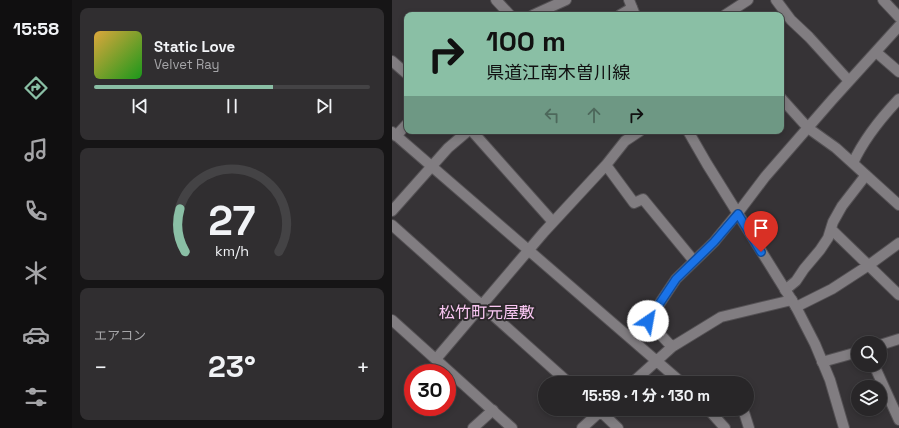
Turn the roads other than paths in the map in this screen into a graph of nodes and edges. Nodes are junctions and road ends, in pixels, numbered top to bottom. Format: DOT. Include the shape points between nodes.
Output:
graph roads {
  1 [pos="496,0"];
  2 [pos="566,0"];
  3 [pos="748,0"];
  4 [pos="776,0"];
  5 [pos="883,0"];
  6 [pos="555,10"];
  7 [pos="507,12"];
  8 [pos="730,12"];
  9 [pos="899,17"];
  10 [pos="899,26"];
  11 [pos="876,52"];
  12 [pos="392,61"];
  13 [pos="404,71"];
  14 [pos="899,72"];
  15 [pos="849,81"];
  16 [pos="899,99"];
  17 [pos="784,101"];
  18 [pos="404,126"];
  19 [pos="808,128"];
  20 [pos="394,134"];
  21 [pos="464,134"];
  22 [pos="475,134"];
  23 [pos="634,134"];
  24 [pos="690,134"];
  25 [pos="853,163"];
  26 [pos="606,165"];
  27 [pos="433,167"];
  28 [pos="866,175"];
  29 [pos="899,205"];
  30 [pos="392,211"];
  31 [pos="738,214"];
  32 [pos="553,222"];
  33 [pos="392,225"];
  34 [pos="831,229"];
  35 [pos="899,243"];
  36 [pos="528,250"];
  37 [pos="694,261"];
  38 [pos="869,265"];
  39 [pos="785,290"];
  40 [pos="899,295"];
  41 [pos="481,304"];
  42 [pos="794,304"];
  43 [pos="392,320"];
  44 [pos="899,339"];
  45 [pos="887,343"];
  46 [pos="672,347"];
  47 [pos="851,354"];
  48 [pos="436,358"];
  49 [pos="656,362"];
  50 [pos="822,362"];
  51 [pos="877,372"];
  52 [pos="561,376"];
  53 [pos="640,376"];
  54 [pos="673,376"];
  55 [pos="492,410"];
  56 [pos="594,416"];
  57 [pos="606,416"];
  58 [pos="714,416"];
  59 [pos="745,416"];
  60 [pos="899,420"];
  61 [pos="899,426"];
  62 [pos="473,428"];
  63 [pos="512,428"];
  64 [pos="582,428"];
  65 [pos="618,428"];
  66 [pos="725,428"];
  67 [pos="749,428"];
  68 [pos="844,428"];
  69 [pos="896,428"];
  1 -- 7 [label="street"];
  2 -- 6 [label="street"];
  3 -- 8 [label="street"];
  4 -- 15 [label="street" via="791,20 809,36"];
  5 -- 9 [label="street"];
  10 -- 11 [label="street"];
  11 -- 14 [label="street"];
  11 -- 15 [label="street"];
  12 -- 13 [label="street"];
  15 -- 19 [label="street"];
  16 -- 25 [label="street" via="860,147"];
  17 -- 19 [label="street"];
  18 -- 20 [label="street"];
  19 -- 25 [label="street"];
  19 -- 31 [label="street" via="765,177"];
  20 -- 27 [label="street"];
  21 -- 27 [label="street"];
  22 -- 32 [label="street"];
  23 -- 26 [label="street" via="625,140"];
  24 -- 31 [label="street"];
  25 -- 28 [label="street"];
  26 -- 32 [label="street"];
  26 -- 37 [label="street" via="634,203 643,199"];
  27 -- 30 [label="street"];
  27 -- 36 [label="street"];
  28 -- 29 [label="street"];
  28 -- 34 [label="street" via="842,206"];
  31 -- 37 [label="street"];
  31 -- 39 [label="street"];
  32 -- 36 [label="street"];
  33 -- 41 [label="street"];
  34 -- 38 [label="street"];
  34 -- 39 [label="street" via="820,250 796,281"];
  35 -- 38 [label="street"];
  36 -- 41 [label="street"];
  36 -- 49 [label="street"];
  37 -- 46 [label="street" via="676,279 648,321"];
  38 -- 40 [label="street"];
  38 -- 42 [label="street" via="832,289"];
  39 -- 42 [label="street"];
  41 -- 48 [label="street"];
  41 -- 52 [label="street"];
  42 -- 46 [label="street" via="721,317"];
  42 -- 50 [label="street"];
  43 -- 48 [label="street"];
  44 -- 45 [label="street"];
  46 -- 49 [label="street"];
  47 -- 50 [label="street"];
  48 -- 55 [label="street"];
  49 -- 53 [label="street"];
  49 -- 54 [label="street"];
  50 -- 68 [label="street"];
  51 -- 60 [label="street"];
  55 -- 62 [label="street"];
  55 -- 63 [label="street"];
  56 -- 64 [label="street"];
  57 -- 65 [label="street"];
  58 -- 66 [label="street"];
  59 -- 67 [label="street"];
  61 -- 69 [label="street"];
}
